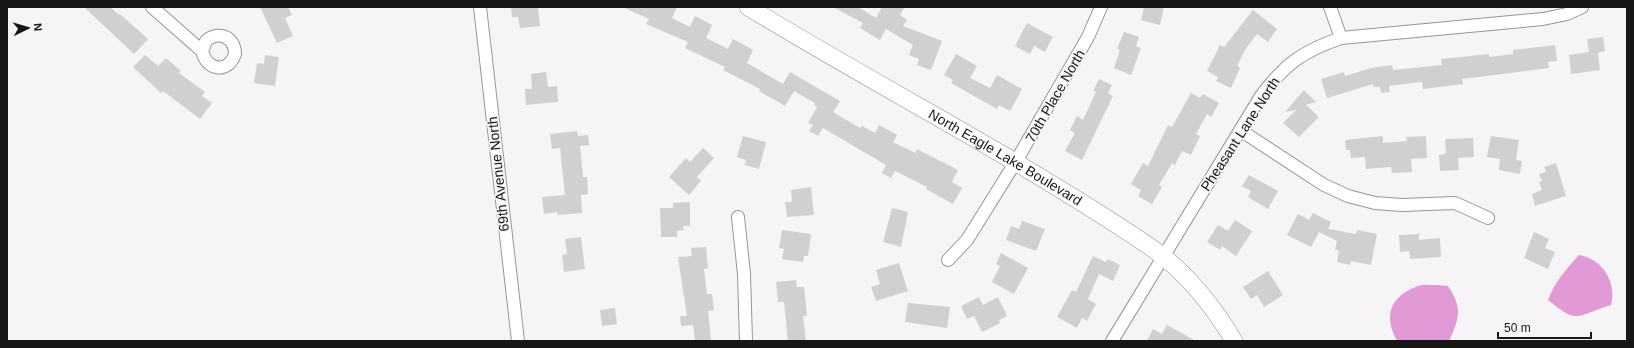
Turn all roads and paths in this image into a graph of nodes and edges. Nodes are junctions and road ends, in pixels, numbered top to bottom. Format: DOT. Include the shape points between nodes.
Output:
graph roads {
  1 [pos="152,7"];
  2 [pos="480,7"];
  3 [pos="748,7"];
  4 [pos="1101,7"];
  5 [pos="1330,7"];
  6 [pos="1582,7"];
  7 [pos="1341,38"];
  8 [pos="202,52"];
  9 [pos="1240,130"];
  10 [pos="1015,163"];
  11 [pos="738,217"];
  12 [pos="1488,218"];
  13 [pos="1163,255"];
  14 [pos="948,260"];
  15 [pos="518,341"];
  16 [pos="746,341"];
  17 [pos="1112,341"];
  18 [pos="1234,341"];
  1 -- 8 [label="street"];
  2 -- 15 [label="street, 69th Avenue North"];
  3 -- 10 [label="street, North Eagle Lake Boulevard"];
  4 -- 10 [label="street, 70th Place North" via="1088,38"];
  5 -- 7 [label="street"];
  6 -- 7 [label="street, Pheasant Lane North" via="1567,14 1543,19"];
  7 -- 9 [label="street, Pheasant Lane North" via="1298,57 1277,75"];
  9 -- 12 [label="street" via="1324,185 1348,196 1375,203 1402,205 1455,203"];
  9 -- 13 [label="street, Pheasant Lane North"];
  10 -- 13 [label="street, North Eagle Lake Boulevard"];
  10 -- 14 [label="street, 70th Place North" via="968,240"];
  11 -- 16 [label="street" via="744,274"];
  13 -- 17 [label="street, Pheasant Lane North"];
  13 -- 18 [label="street, North Eagle Lake Boulevard" via="1201,293 1222,320"];
}
